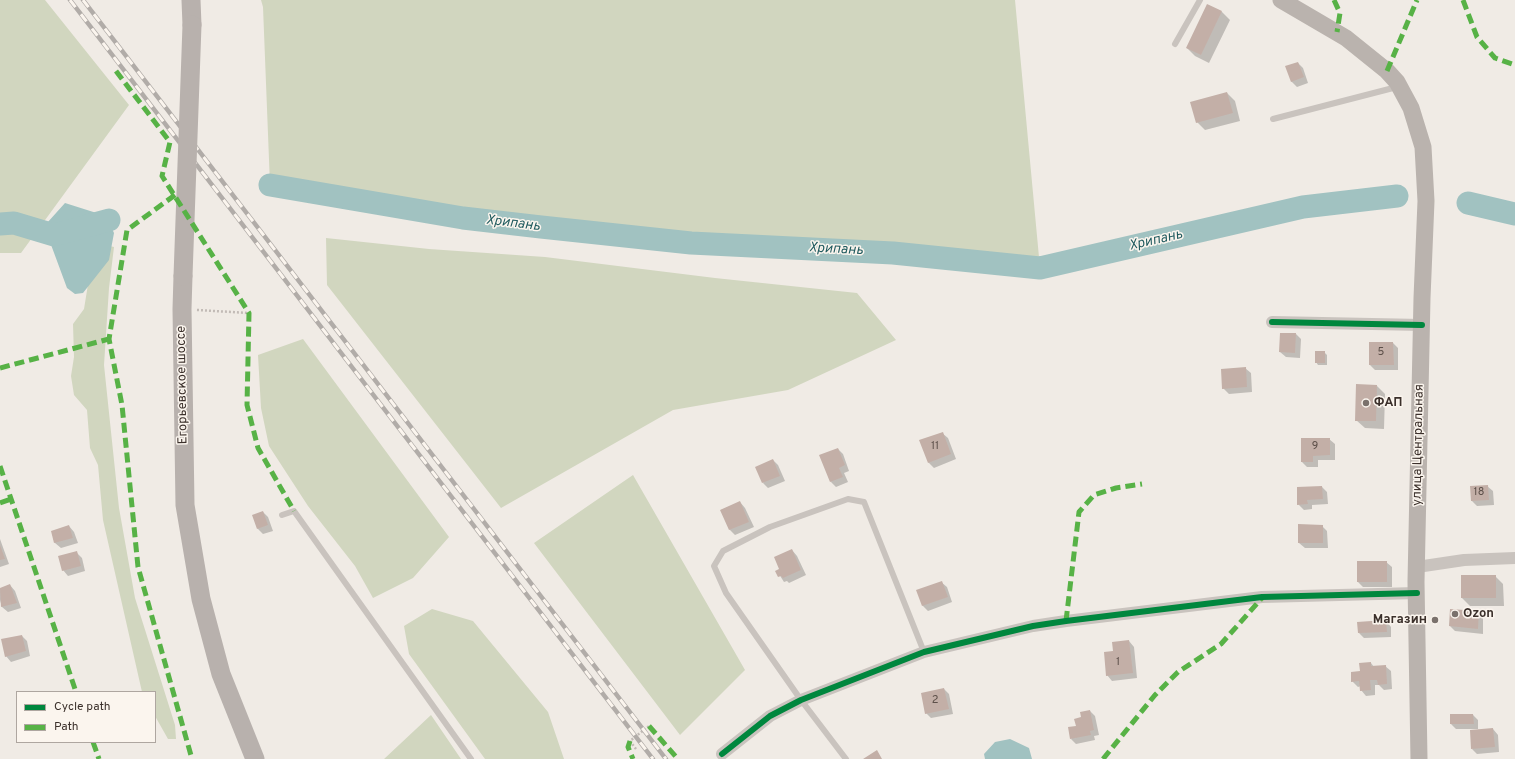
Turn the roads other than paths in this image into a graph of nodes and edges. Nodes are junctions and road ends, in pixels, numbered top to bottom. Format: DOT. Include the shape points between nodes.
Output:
graph roads {
  1 [pos="191,0"];
  2 [pos="1200,0"];
  3 [pos="1281,0"];
  4 [pos="1175,44"];
  5 [pos="1399,86"];
  6 [pos="1273,119"];
  7 [pos="1272,322"];
  8 [pos="1422,325"];
  9 [pos="282,515"];
  10 [pos="1515,558"];
  11 [pos="1417,567"];
  12 [pos="1417,593"];
  13 [pos="924,652"];
  14 [pos="801,700"];
  15 [pos="722,754"];
  16 [pos="255,759"];
  17 [pos="471,759"];
  18 [pos="846,759"];
  19 [pos="1419,759"];
  1 -- 16 [label="main road, Егорьевское шоссе, bridge" via="182,309 185,505 201,599 221,674"];
  2 -- 4 [label="lane"];
  3 -- 5 [label="main road, улица Центральная" via="1346,38 1387,71"];
  5 -- 6 [label="lane"];
  5 -- 8 [label="main road, улица Центральная" via="1411,108 1423,147 1426,201"];
  7 -- 8 [label="street"];
  8 -- 11 [label="main road, улица Центральная"];
  9 -- 17 [label="lane" via="294,511"];
  10 -- 11 [label="street" via="1464,560"];
  11 -- 12 [label="main road, улица Центральная"];
  12 -- 13 [label="street" via="1262,597 1033,626"];
  12 -- 19 [label="main road, улица Центральная"];
  13 -- 14 [label="street"];
  13 -- 14 [label="lane" via="864,502 848,499 770,527 723,551 714,566 726,593"];
  14 -- 15 [label="street" via="770,716"];
  14 -- 18 [label="lane"];
}
